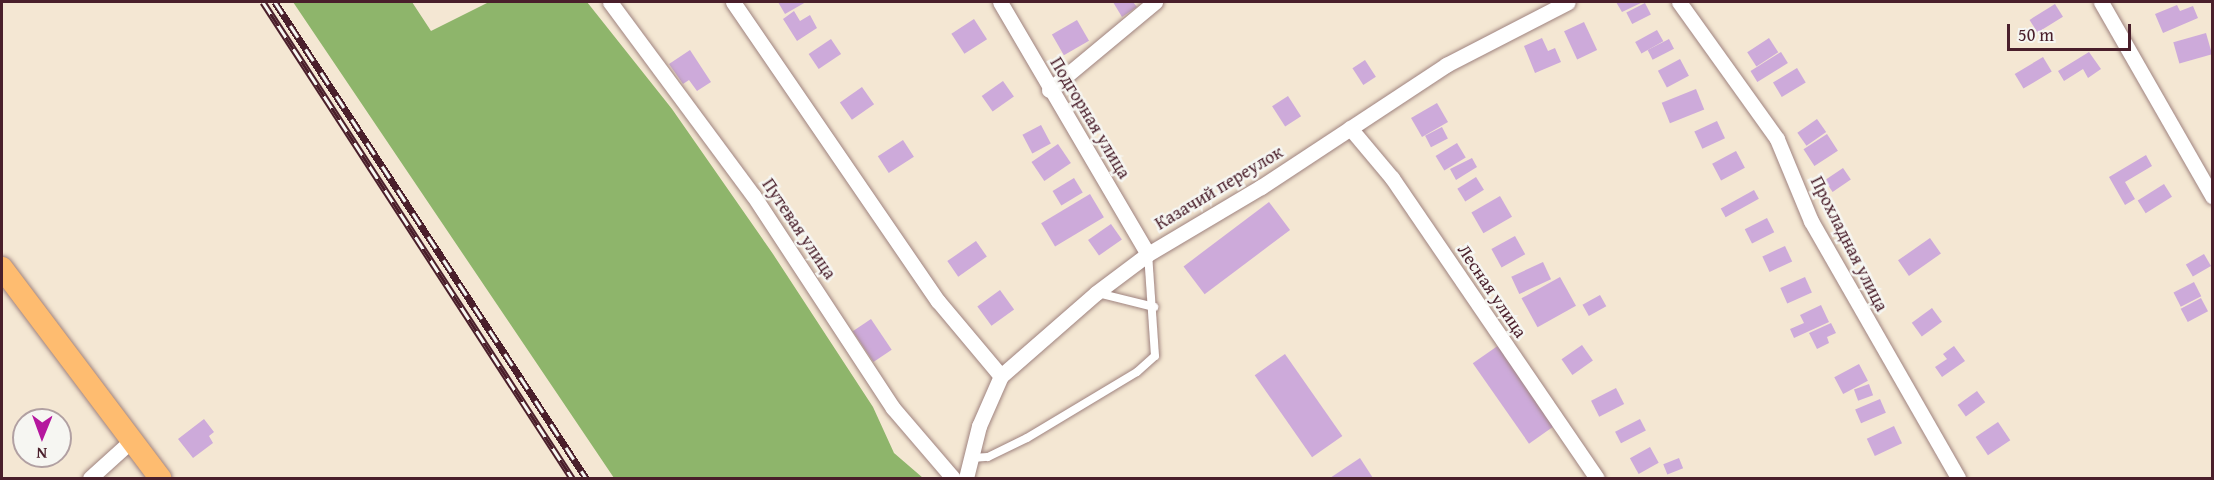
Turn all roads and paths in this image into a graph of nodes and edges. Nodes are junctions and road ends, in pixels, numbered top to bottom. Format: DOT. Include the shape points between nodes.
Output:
graph roads {
  1 [pos="610,2"];
  2 [pos="734,2"];
  3 [pos="1000,2"];
  4 [pos="1155,2"];
  5 [pos="1568,2"];
  6 [pos="1679,2"];
  7 [pos="2101,2"];
  8 [pos="1049,90"];
  9 [pos="1350,128"];
  10 [pos="2212,196"];
  11 [pos="1148,254"];
  12 [pos="2,268"];
  13 [pos="1096,293"];
  14 [pos="1154,307"];
  15 [pos="1001,376"];
  16 [pos="132,440"];
  17 [pos="972,458"];
  18 [pos="90,478"];
  19 [pos="160,478"];
  20 [pos="953,478"];
  21 [pos="966,478"];
  22 [pos="1596,478"];
  23 [pos="1958,478"];
  1 -- 20 [label="street, Путевая улица" via="753,195 893,408"];
  2 -- 15 [label="street" via="938,301"];
  3 -- 8 [label="street, Подгорная улица"];
  4 -- 8 [label="street"];
  5 -- 9 [label="street, Казачий переулок" via="1446,65"];
  6 -- 23 [label="street, Прохладная улица" via="1777,138 1811,221"];
  7 -- 10 [label="street"];
  8 -- 11 [label="street, Подгорная улица"];
  9 -- 11 [label="street, Казачий переулок"];
  9 -- 22 [label="street, Лесная улица" via="1392,178"];
  11 -- 13 [label="street, Казачий переулок"];
  11 -- 14 [label="lane"];
  12 -- 16 [label="main road"];
  13 -- 14 [label="lane"];
  13 -- 15 [label="street, Казачий переулок"];
  14 -- 17 [label="lane" via="1155,356 1137,372 1028,438 988,457"];
  15 -- 17 [label="street, Казачий переулок" via="979,426"];
  16 -- 18 [label="street"];
  16 -- 19 [label="main road"];
  17 -- 21 [label="street, Казачий переулок"];
}
